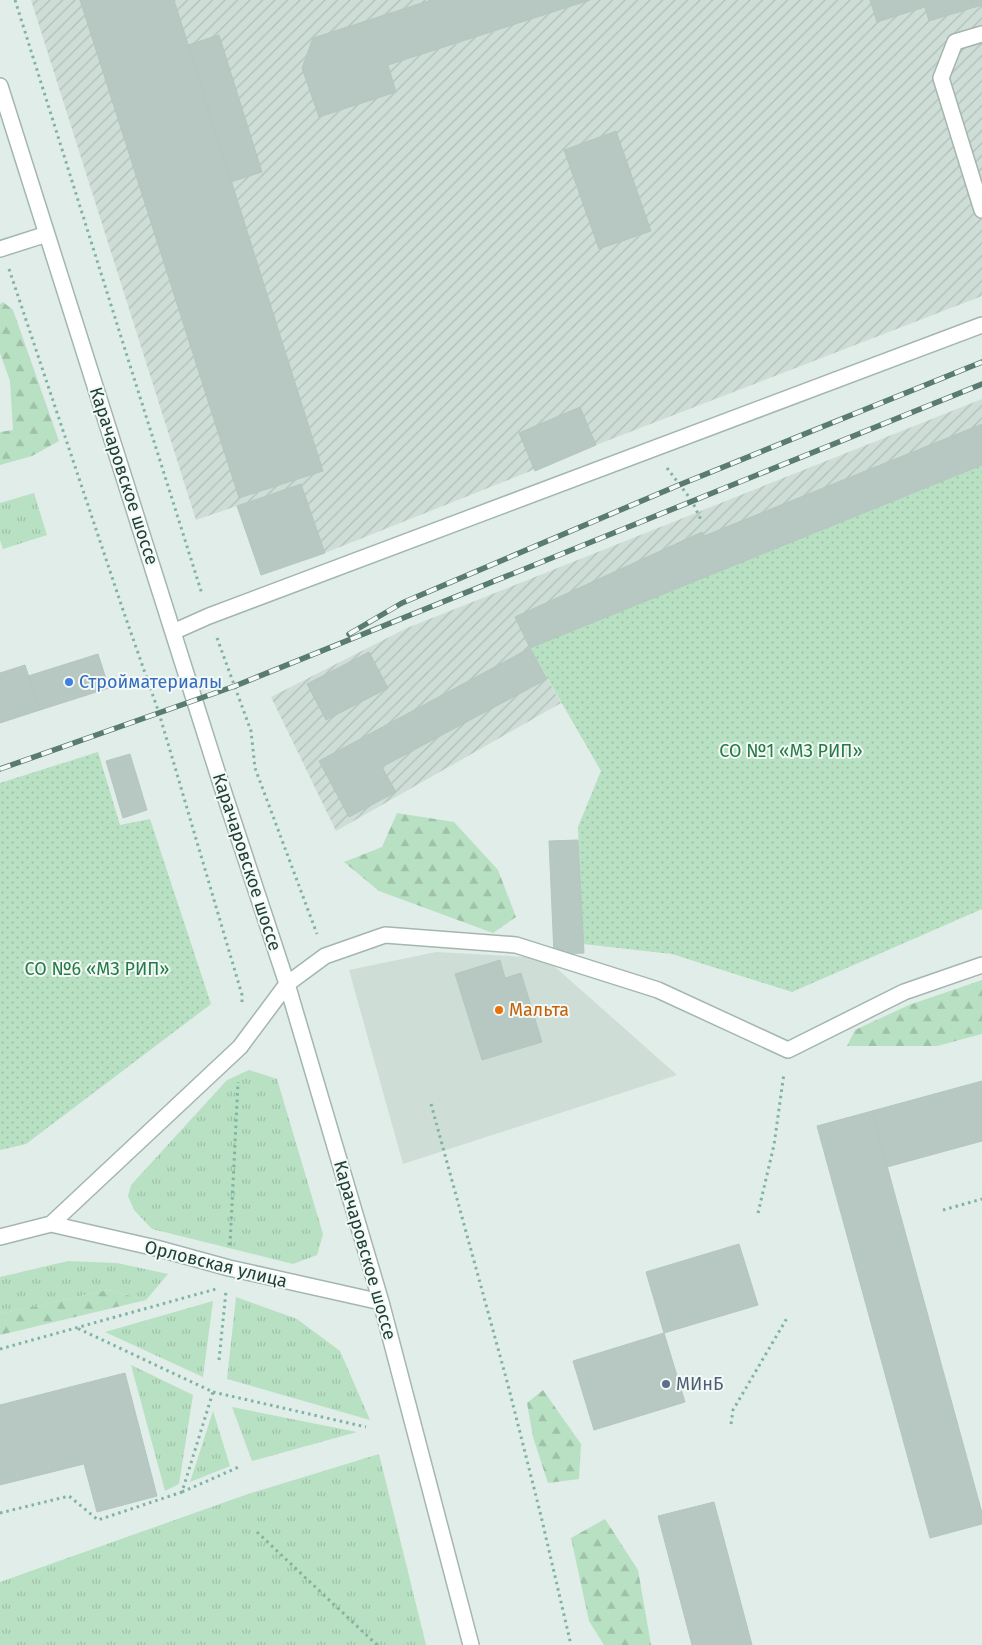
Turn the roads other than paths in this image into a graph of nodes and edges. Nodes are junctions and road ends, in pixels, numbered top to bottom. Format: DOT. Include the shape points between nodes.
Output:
graph roads {
  1 [pos="982,34"];
  2 [pos="0,86"];
  3 [pos="982,210"];
  4 [pos="47,234"];
  5 [pos="1,248"];
  6 [pos="982,325"];
  7 [pos="173,632"];
  8 [pos="982,965"];
  9 [pos="287,984"];
  10 [pos="51,1224"];
  11 [pos="0,1236"];
  12 [pos="381,1302"];
  13 [pos="471,1645"];
  1 -- 3 [label="street" via="955,42 941,78"];
  2 -- 4 [label="street, Карачаровское шоссе"];
  4 -- 5 [label="street"];
  4 -- 7 [label="street, Карачаровское шоссе"];
  6 -- 7 [label="street"];
  7 -- 9 [label="street, Карачаровское шоссе"];
  8 -- 9 [label="street, Орловская улица" via="904,992 788,1050 658,990 516,945 385,935 325,956"];
  9 -- 10 [label="street, Орловская улица" via="240,1048"];
  9 -- 12 [label="street, Карачаровское шоссе"];
  10 -- 11 [label="street, Орловская улица"];
  10 -- 12 [label="street, Орловская улица"];
  12 -- 13 [label="street, Карачаровское шоссе"];
}
